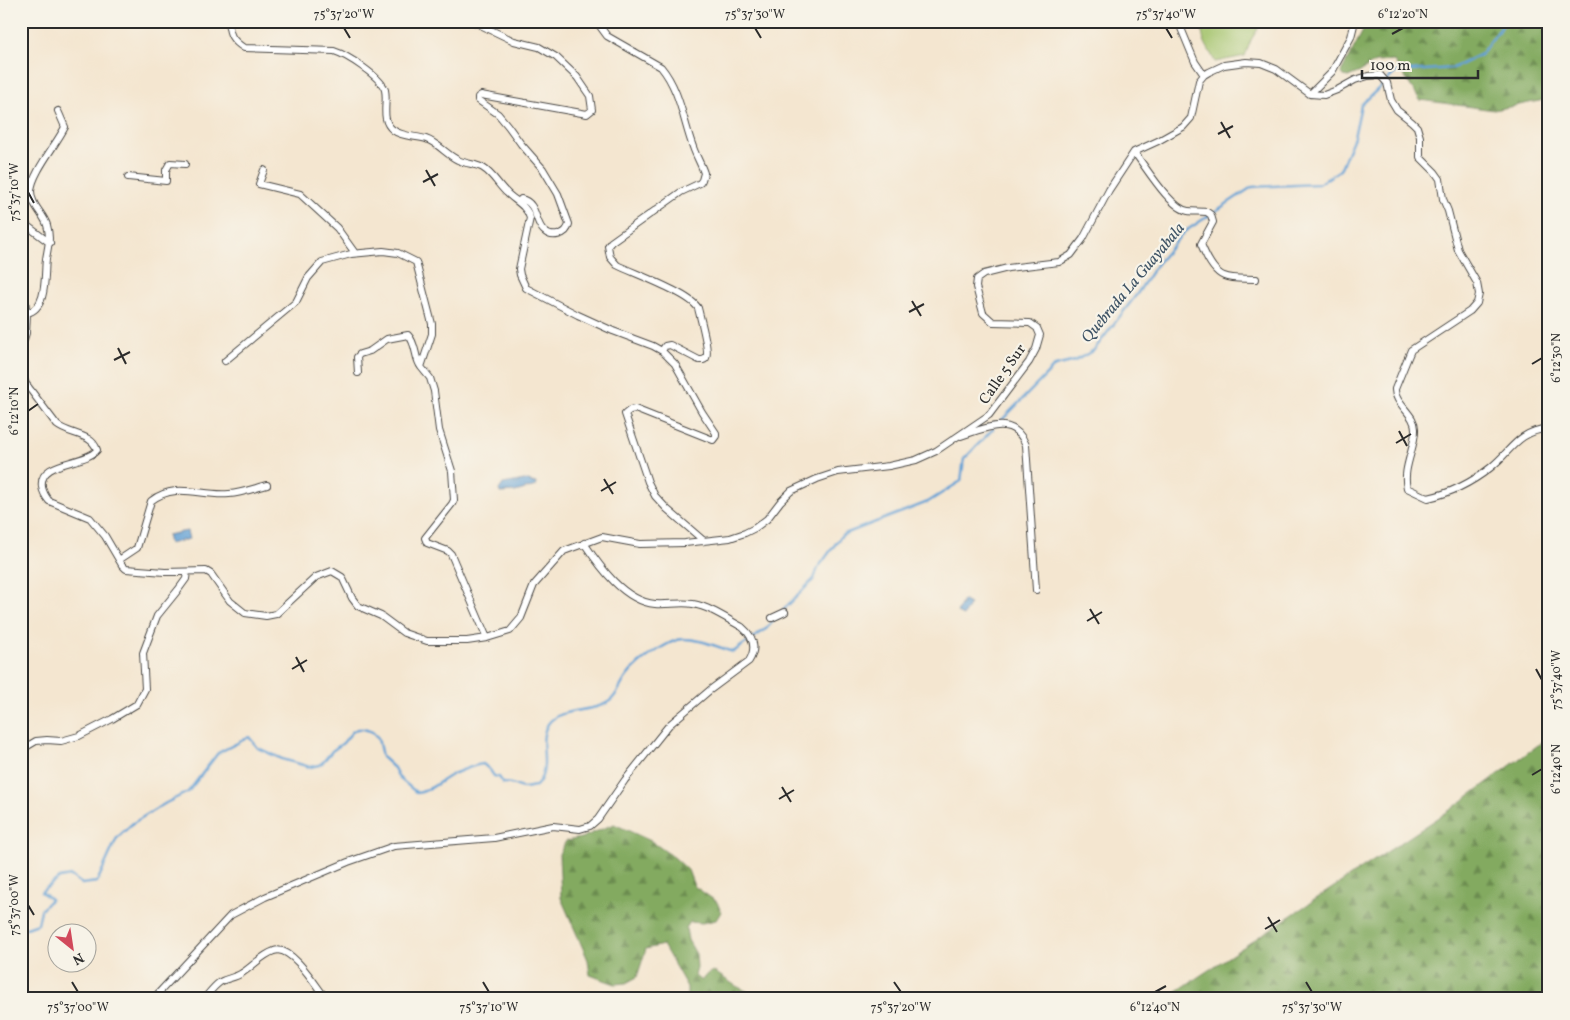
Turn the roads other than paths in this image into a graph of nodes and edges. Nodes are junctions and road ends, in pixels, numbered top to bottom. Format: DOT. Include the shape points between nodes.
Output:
graph roads {
  1 [pos="229,21"];
  2 [pos="472,21"];
  3 [pos="596,21"];
  4 [pos="1178,21"];
  5 [pos="1355,21"];
  6 [pos="1204,75"];
  7 [pos="1310,94"];
  8 [pos="58,111"];
  9 [pos="1134,152"];
  10 [pos="185,164"];
  11 [pos="264,170"];
  12 [pos="128,177"];
  13 [pos="518,202"];
  14 [pos="21,225"];
  15 [pos="50,243"];
  16 [pos="355,253"];
  17 [pos="21,275"];
  18 [pos="1256,279"];
  19 [pos="27,313"];
  20 [pos="21,349"];
  21 [pos="662,351"];
  22 [pos="225,361"];
  23 [pos="421,367"];
  24 [pos="21,372"];
  25 [pos="358,372"];
  26 [pos="1549,428"];
  27 [pos="958,437"];
  28 [pos="267,485"];
  29 [pos="704,541"];
  30 [pos="584,543"];
  31 [pos="119,560"];
  32 [pos="187,572"];
  33 [pos="1036,590"];
  34 [pos="785,612"];
  35 [pos="772,618"];
  36 [pos="486,638"];
  37 [pos="21,750"];
  38 [pos="153,999"];
  39 [pos="204,999"];
  40 [pos="326,999"];
  1 -- 13 [label="street" via="230,35 244,48 343,54 384,88 385,116 392,130 428,140 458,160 484,168"];
  2 -- 13 [label="street" via="556,57 577,77 590,96 592,110 587,114 478,97 498,114 543,168 558,194 568,228 564,234 548,234 542,230 528,202"];
  3 -- 21 [label="street" via="607,36 660,67 666,74 677,95 693,149 704,173 700,183 680,192 608,246 610,258 617,265 682,294 698,308 707,348 705,359 699,360 670,345"];
  4 -- 6 [label="street"];
  5 -- 7 [label="street" via="1351,37 1332,72"];
  6 -- 7 [label="street" via="1224,65 1261,63 1276,69"];
  6 -- 9 [label="street" via="1199,80 1191,118 1186,125"];
  7 -- 26 [label="street" via="1324,95 1368,76 1380,75 1386,81 1397,110 1417,127 1420,157 1440,179 1458,250 1477,283 1477,303 1411,350 1400,374 1395,394 1416,428 1407,488 1428,498 1461,488 1491,468 1523,436"];
  8 -- 15 [label="street" via="64,127 36,174 31,191 35,205 47,224"];
  9 -- 18 [label="street" via="1178,207 1209,214 1213,222 1201,244 1218,272 1226,277"];
  9 -- 27 [label="street, Calle 5 Sur" via="1071,255 1059,262 1008,268 977,279 983,313 993,322 1030,323 1040,335 1029,362 989,415"];
  10 -- 12 [label="street" via="170,163 166,181"];
  11 -- 16 [label="street" via="258,184 300,194 337,228"];
  13 -- 21 [label="street" via="530,218 520,269 526,288 578,315"];
  14 -- 15 [label="street" via="26,225"];
  15 -- 19 [label="street" via="42,296 35,308"];
  16 -- 22 [label="street" via="322,262 308,278 296,302"];
  16 -- 23 [label="street" via="398,253 416,262 432,324"];
  17 -- 19 [label="street"];
  19 -- 20 [label="street"];
  21 -- 29 [label="street" via="675,364 716,436 713,440 635,409 625,414 655,496"];
  23 -- 25 [label="street" via="408,336 387,339 358,356"];
  23 -- 36 [label="street" via="430,378 434,391 439,430 452,471 454,500 425,541 451,554"];
  24 -- 31 [label="street" via="57,426 95,443 97,450 44,474 45,496 90,518"];
  27 -- 29 [label="street, Calle 5 Sur" via="916,460 838,472 817,479 791,491 755,528 730,538"];
  27 -- 33 [label="street" via="1002,424 1023,438"];
  28 -- 31 [label="street" via="227,494 183,490 160,495 151,501 137,548"];
  29 -- 30 [label="street, Calle 5 Sur" via="640,544 602,537"];
  30 -- 36 [label="street, Calle 5 Sur" via="564,550 542,575 534,585 521,618 510,631"];
  30 -- 38 [label="street" via="601,569 640,601 692,604 742,627 753,639 753,655 749,662 710,690 658,738 590,826 580,829 553,826 494,838 394,846 348,862 231,914"];
  31 -- 32 [label="street" via="126,569"];
  32 -- 36 [label="street, Calle 5 Sur" via="206,571 230,601 245,613 266,616 276,614 316,577 332,571 342,577 358,606 382,616 404,633 427,642"];
  32 -- 37 [label="street" via="186,579 157,616 143,653 144,689 137,704 79,736 61,741 36,741"];
  34 -- 35 [label="street"];
  39 -- 40 [label="street" via="219,982 240,975 278,950 298,962"];
}
